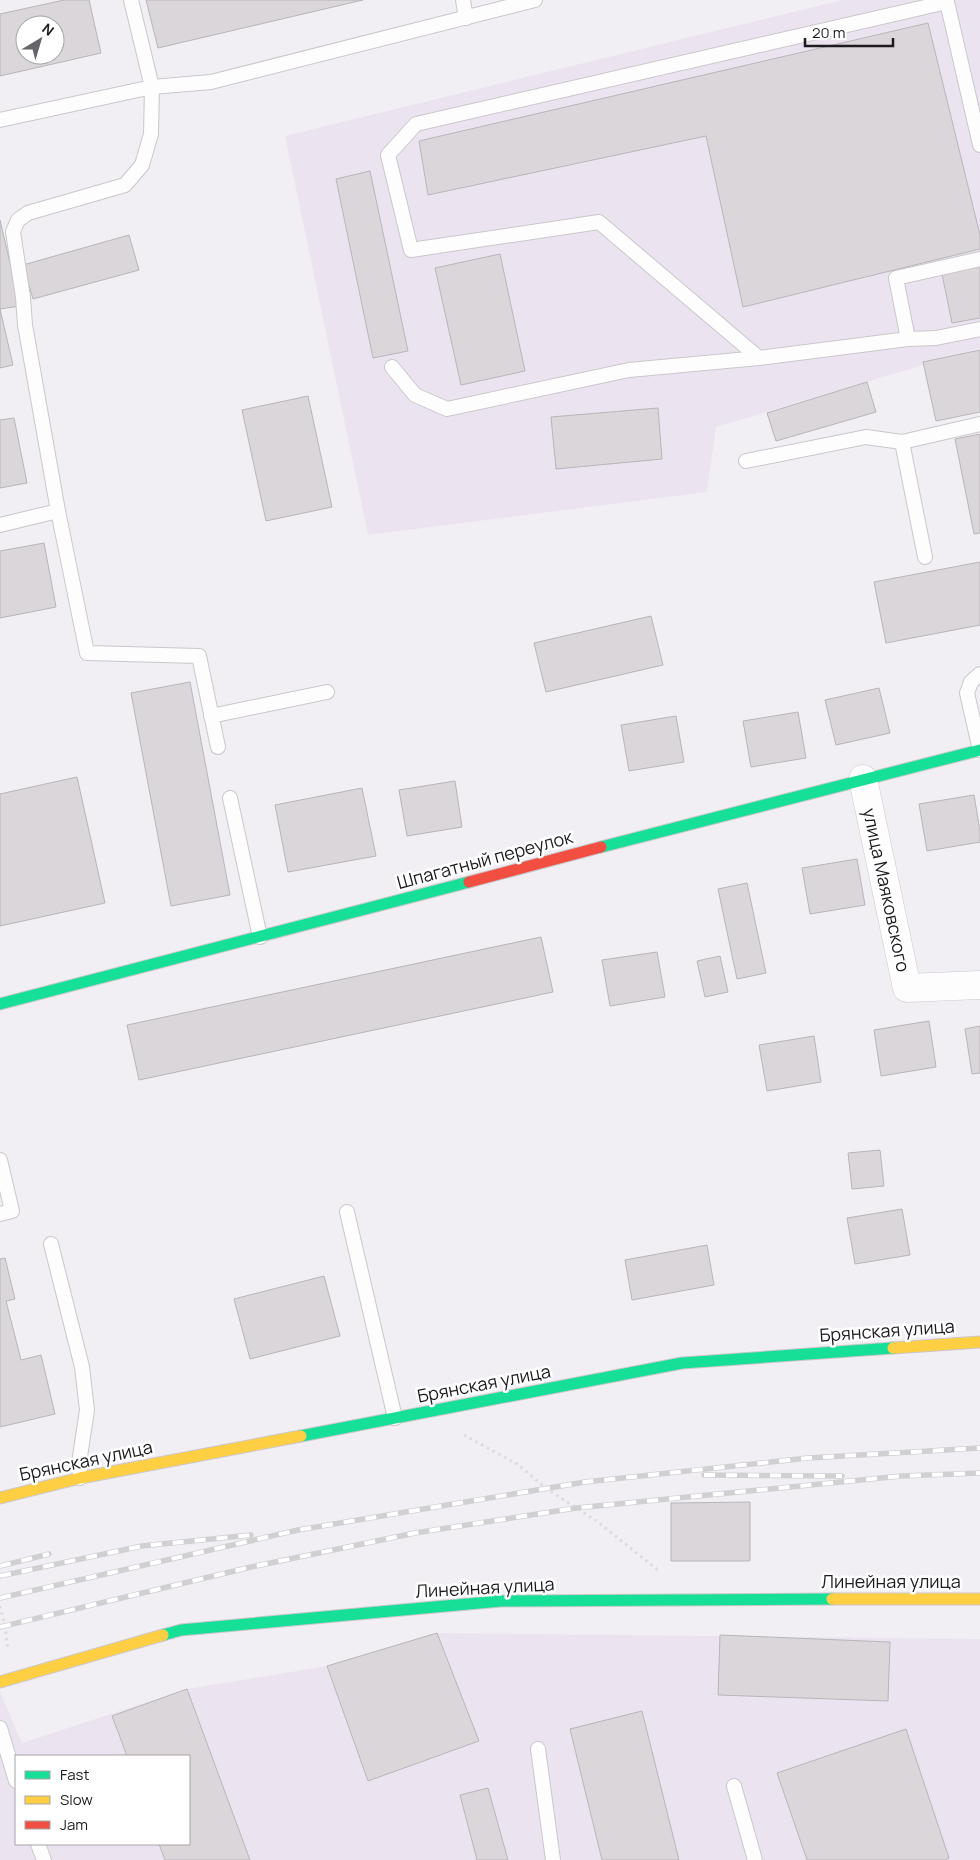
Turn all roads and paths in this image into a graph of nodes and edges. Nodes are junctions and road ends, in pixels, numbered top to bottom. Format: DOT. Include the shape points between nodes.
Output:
graph roads {
  1 [pos="131,0"];
  2 [pos="463,0"];
  3 [pos="535,0"];
  4 [pos="466,18"];
  5 [pos="152,87"];
  6 [pos="0,120"];
  7 [pos="980,145"];
  8 [pos="980,258"];
  9 [pos="980,329"];
  10 [pos="908,339"];
  11 [pos="759,358"];
  12 [pos="392,367"];
  13 [pos="980,424"];
  14 [pos="902,442"];
  15 [pos="746,461"];
  16 [pos="58,511"];
  17 [pos="0,525"];
  18 [pos="925,557"];
  19 [pos="980,674"];
  20 [pos="327,692"];
  21 [pos="211,716"];
  22 [pos="218,747"];
  23 [pos="980,750"];
  24 [pos="863,779"];
  25 [pos="230,798"];
  26 [pos="260,937"];
  27 [pos="980,985"];
  28 [pos="0,1004"];
  29 [pos="0,1160"];
  30 [pos="347,1212"];
  31 [pos="0,1214"];
  32 [pos="51,1244"];
  33 [pos="980,1342"];
  34 [pos="429,1413"];
  35 [pos="395,1418"];
  36 [pos="80,1478"];
  37 [pos="0,1498"];
  38 [pos="980,1599"];
  39 [pos="696,1600"];
  40 [pos="0,1606"];
  41 [pos="5,1681"];
  42 [pos="0,1728"];
  43 [pos="538,1749"];
  44 [pos="15,1778"];
  45 [pos="734,1786"];
  46 [pos="38,1845"];
  47 [pos="44,1860"];
  48 [pos="552,1860"];
  49 [pos="755,1860"];
  1 -- 5 [label="lane"];
  2 -- 4 [label="lane"];
  3 -- 4 [label="lane"];
  4 -- 5 [label="lane" via="211,82"];
  5 -- 6 [label="lane"];
  5 -- 16 [label="lane" via="151,134 142,165 125,185 28,212 18,220 13,232 25,325"];
  7 -- 11 [label="lane" via="948,2 416,124 388,155 411,250 599,222"];
  8 -- 10 [label="lane" via="896,278"];
  9 -- 10 [label="lane" via="936,338"];
  10 -- 11 [label="lane"];
  11 -- 12 [label="lane" via="629,370 447,409 415,395"];
  13 -- 14 [label="lane"];
  14 -- 15 [label="lane" via="866,437"];
  14 -- 18 [label="lane"];
  16 -- 17 [label="lane"];
  16 -- 21 [label="lane" via="87,653 199,656"];
  19 -- 23 [label="lane" via="971,682 967,693"];
  20 -- 21 [label="lane"];
  21 -- 22 [label="lane"];
  23 -- 24 [label="street, Шпагатный переулок"];
  24 -- 26 [label="street, Шпагатный переулок"];
  24 -- 27 [label="street, улица Маяковского" via="907,988"];
  25 -- 26 [label="lane"];
  26 -- 28 [label="street, Шпагатный переулок"];
  29 -- 31 [label="lane" via="12,1211"];
  30 -- 35 [label="lane"];
  32 -- 36 [label="lane" via="82,1367 87,1410 79,1463"];
  33 -- 34 [label="street, Брянская улица" via="682,1363"];
  34 -- 35 [label="street, Брянская улица"];
  34 -- 39 [label="path" via="517,1464 547,1489 598,1522"];
  35 -- 36 [label="street, Брянская улица"];
  36 -- 37 [label="street, Брянская улица"];
  38 -- 39 [label="street, Линейная улица"];
  39 -- 41 [label="street, Линейная улица" via="501,1601 181,1630"];
  40 -- 41 [label="path" via="5,1626"];
  42 -- 44 [label="lane"];
  43 -- 48 [label="lane"];
  45 -- 49 [label="lane"];
  46 -- 47 [label="lane"];
}
